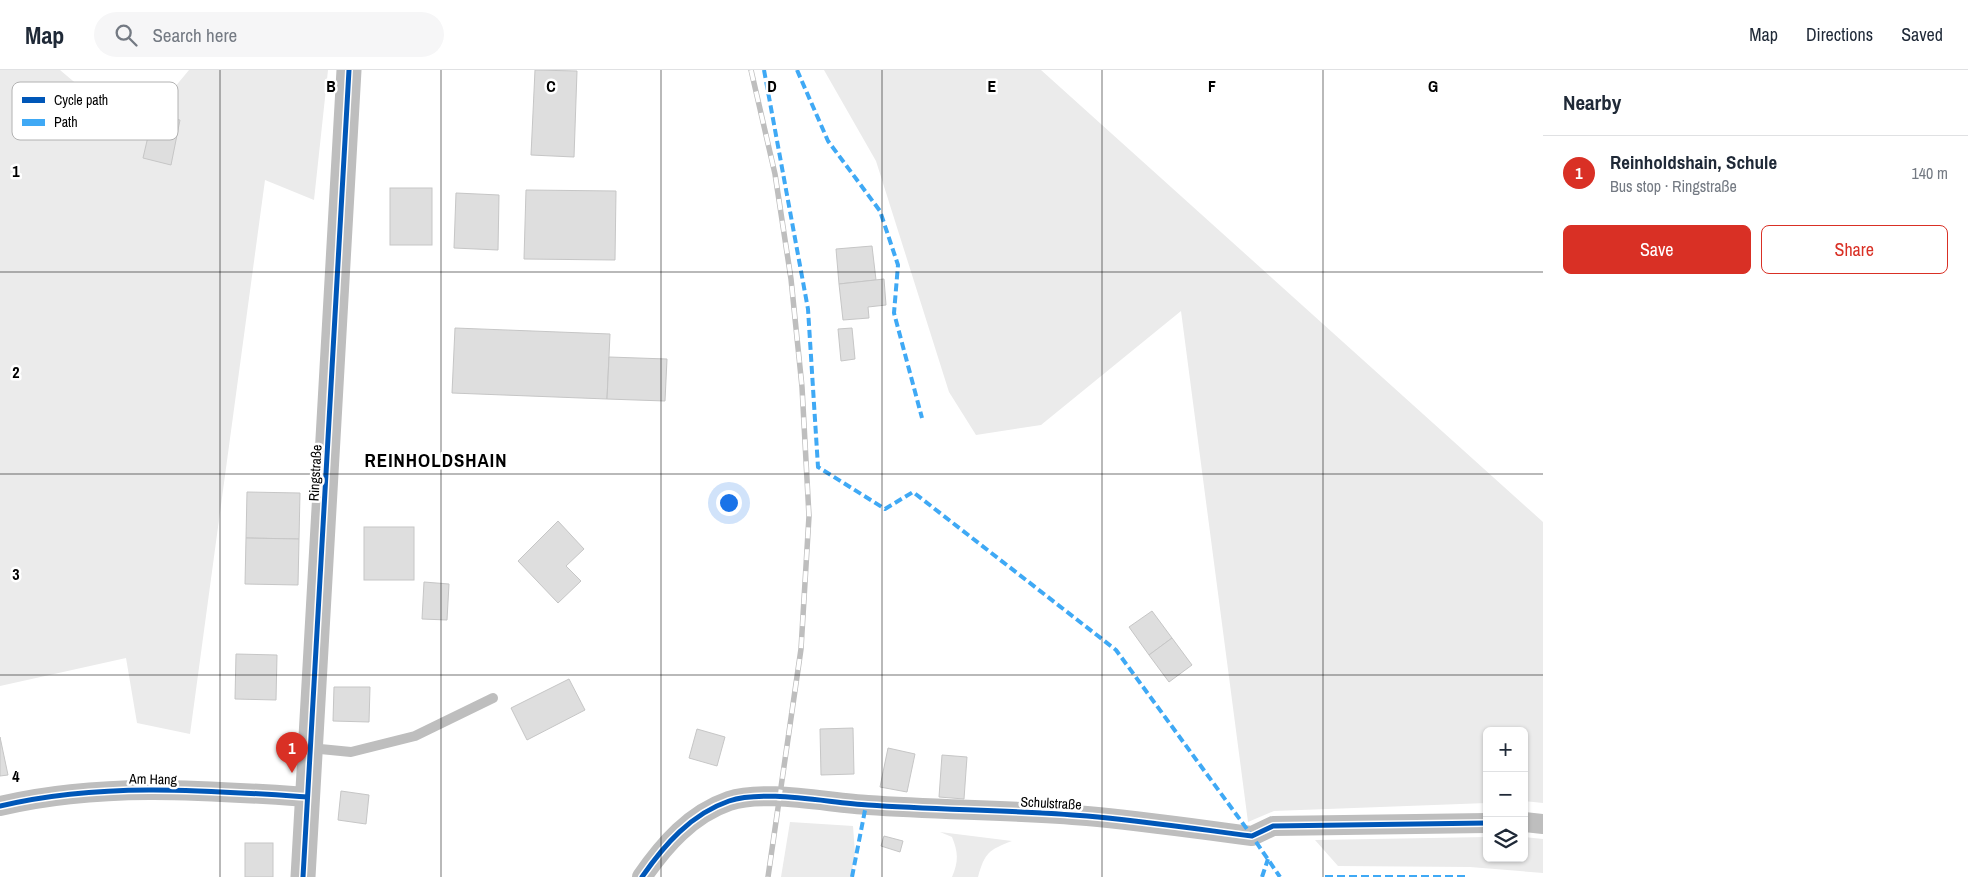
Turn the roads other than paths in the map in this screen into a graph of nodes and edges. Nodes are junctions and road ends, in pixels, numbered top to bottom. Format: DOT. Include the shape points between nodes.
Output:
graph roads {
  1 [pos="349,70"];
  2 [pos="493,698"];
  3 [pos="310,748"];
  4 [pos="307,797"];
  5 [pos="0,806"];
  6 [pos="1528,822"];
  7 [pos="1483,823"];
  8 [pos="1543,824"];
  9 [pos="303,877"];
  10 [pos="642,877"];
  1 -- 3 [label="street, Ringstraße"];
  2 -- 3 [label="lane" via="414,736 351,752"];
  3 -- 4 [label="street, Ringstraße"];
  4 -- 5 [label="street, Am Hang" via="122,790 34,798"];
  4 -- 9 [label="street, Ringstraße"];
  6 -- 8 [label="street"];
  7 -- 10 [label="street, Schulstraße" via="1273,826 1252,836 1086,816 746,797 728,802 694,821 676,835"];
}
